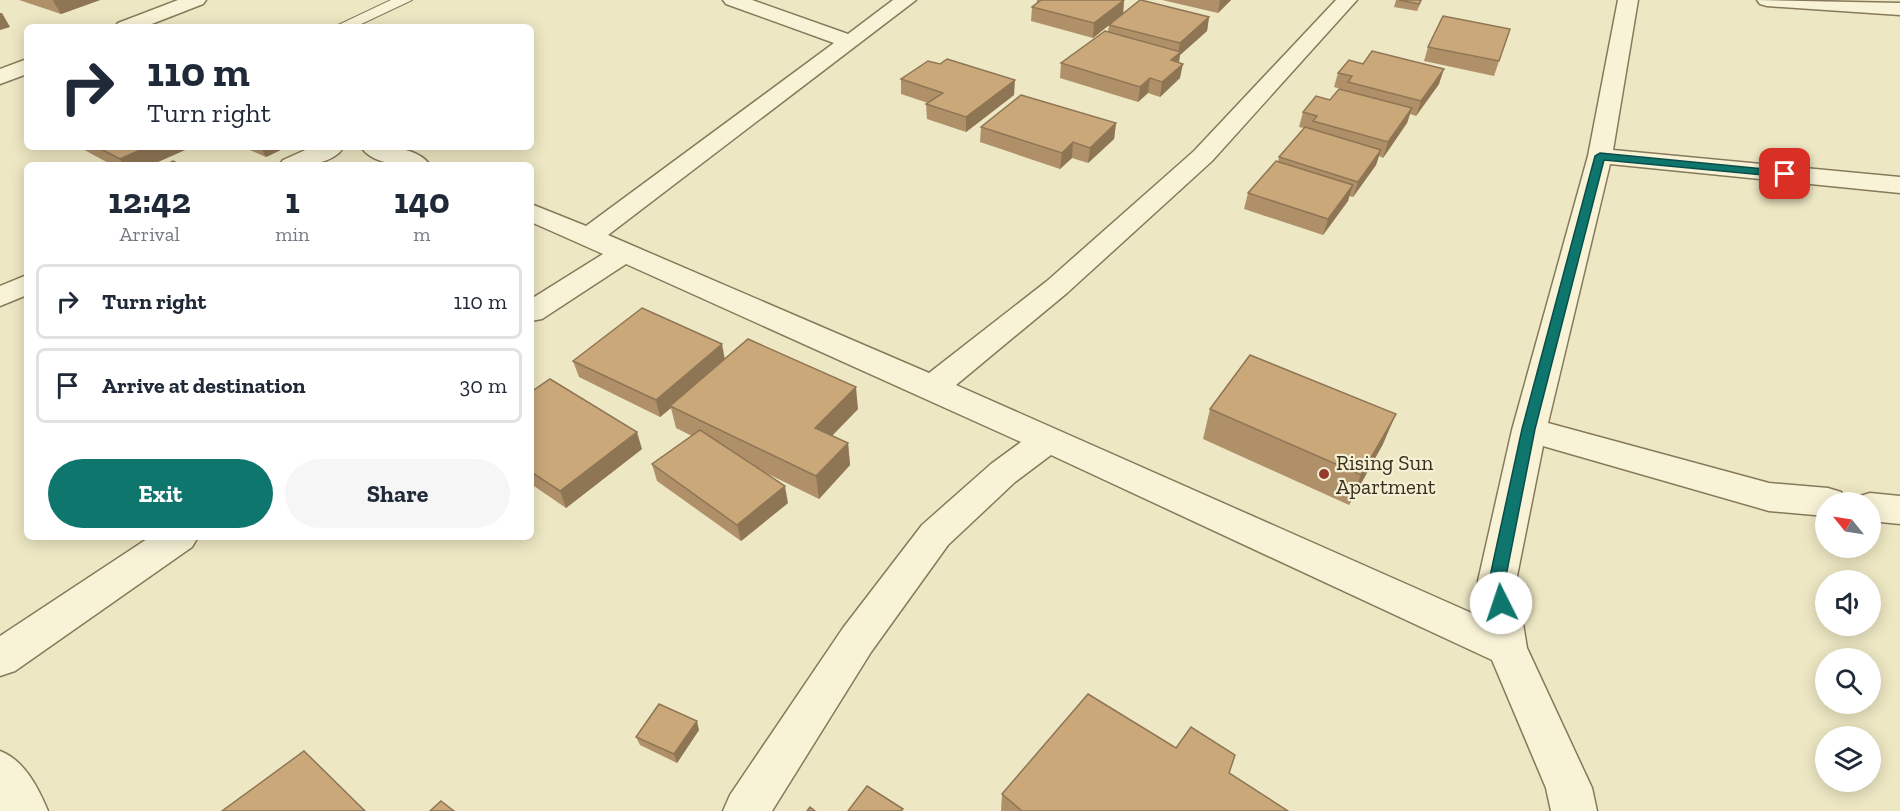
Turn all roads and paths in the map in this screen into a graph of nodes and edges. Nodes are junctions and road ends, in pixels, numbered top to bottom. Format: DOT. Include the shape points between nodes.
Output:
graph roads {
  1 [pos="196,0"];
  2 [pos="404,0"];
  3 [pos="733,0"];
  4 [pos="906,0"];
  5 [pos="1347,0"];
  6 [pos="1628,0"];
  7 [pos="1767,0"];
  8 [pos="1900,9"];
  9 [pos="133,24"];
  10 [pos="349,24"];
  11 [pos="851,42"];
  12 [pos="24,67"];
  13 [pos="0,77"];
  14 [pos="325,150"];
  15 [pos="380,150"];
  16 [pos="1600,156"];
  17 [pos="299,162"];
  18 [pos="410,162"];
  19 [pos="1900,185"];
  20 [pos="534,213"];
  21 [pos="590,236"];
  22 [pos="624,254"];
  23 [pos="24,285"];
  24 [pos="0,297"];
  25 [pos="534,310"];
  26 [pos="933,387"];
  27 [pos="1528,429"];
  28 [pos="1048,440"];
  29 [pos="1815,501"];
  30 [pos="1881,508"];
  31 [pos="1900,510"];
  32 [pos="175,540"];
  33 [pos="1507,648"];
  34 [pos="0,658"];
  35 [pos="0,772"];
  36 [pos="25,811"];
  37 [pos="746,811"];
  38 [pos="1574,811"];
  1 -- 9 [label="street"];
  2 -- 10 [label="lane"];
  3 -- 11 [label="street"];
  4 -- 11 [label="street"];
  5 -- 26 [label="street" via="1203,156 1057,287"];
  6 -- 16 [label="street"];
  7 -- 8 [label="street"];
  11 -- 21 [label="street"];
  12 -- 13 [label="street"];
  14 -- 17 [label="street"];
  15 -- 18 [label="street"];
  16 -- 19 [label="street"];
  16 -- 27 [label="street"];
  20 -- 21 [label="street"];
  21 -- 22 [label="street"];
  22 -- 25 [label="street"];
  22 -- 26 [label="street"];
  23 -- 24 [label="street"];
  26 -- 28 [label="street"];
  27 -- 29 [label="street" via="1768,496"];
  27 -- 33 [label="street" via="1497,581"];
  28 -- 33 [label="street"];
  28 -- 37 [label="street" via="1003,473 935,535 857,640"];
  30 -- 31 [label="street"];
  32 -- 34 [label="street"];
  33 -- 38 [label="street" via="1569,788"];
  35 -- 36 [label="street"];
}
